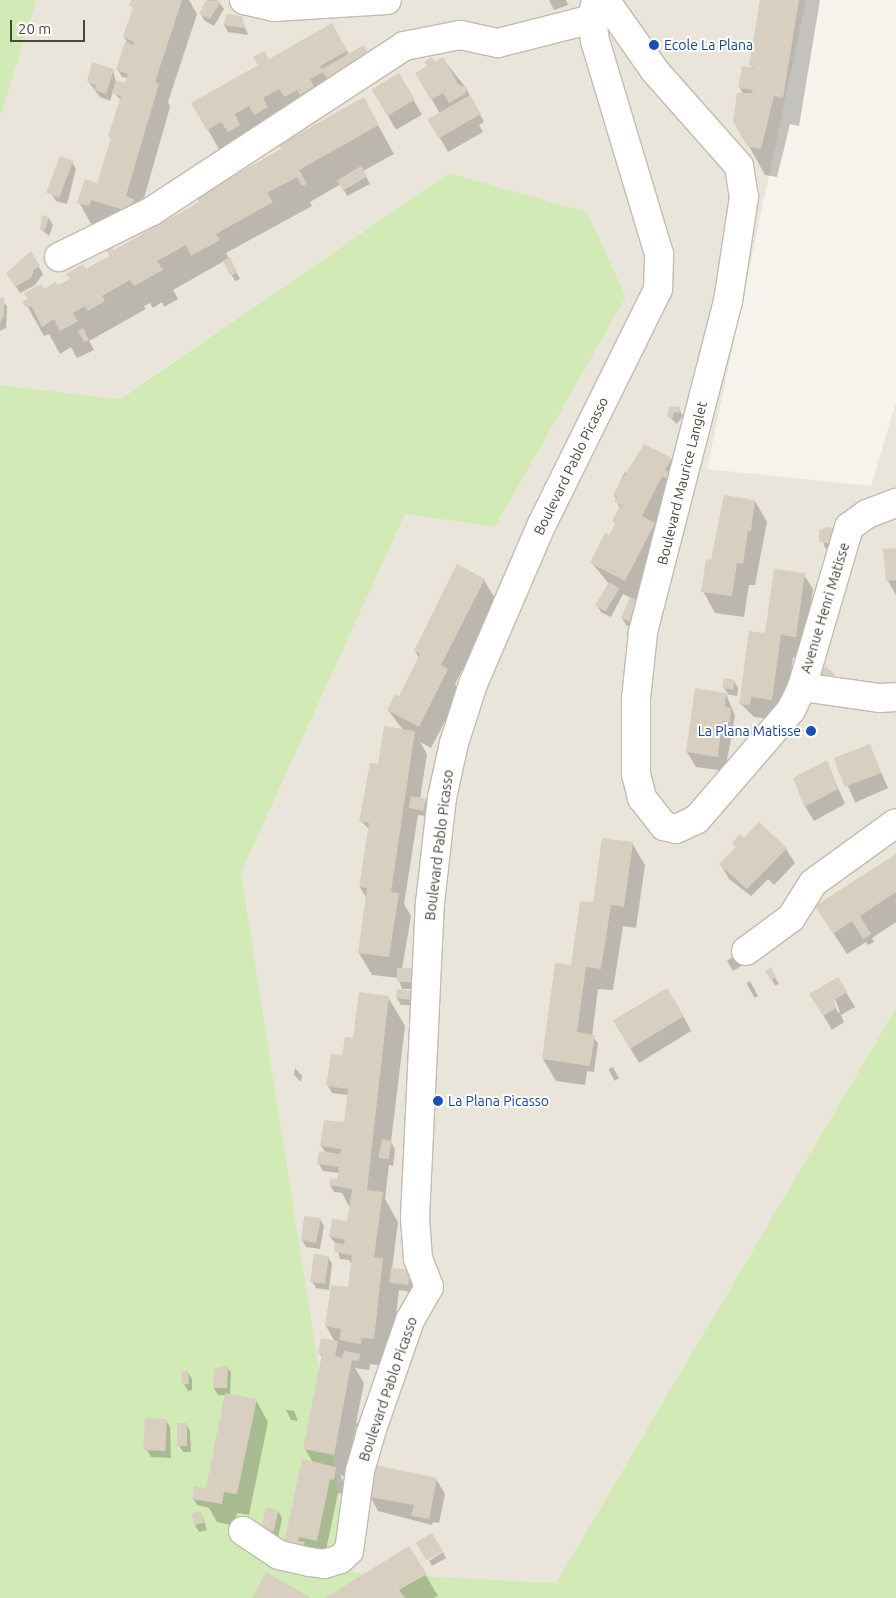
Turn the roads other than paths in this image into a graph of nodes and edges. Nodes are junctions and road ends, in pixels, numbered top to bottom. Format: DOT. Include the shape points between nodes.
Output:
graph roads {
  1 [pos="244,0"];
  2 [pos="387,0"];
  3 [pos="597,6"];
  4 [pos="59,257"];
  5 [pos="896,503"];
  6 [pos="896,697"];
  7 [pos="797,698"];
  8 [pos="896,823"];
  9 [pos="746,951"];
  10 [pos="242,1531"];
  1 -- 2 [label="street" via="274,7"];
  3 -- 4 [label="street" via="498,43 460,35 404,46 152,211"];
  3 -- 7 [label="street, Boulevard Maurice Langlet" via="739,166 744,197 728,301 643,632 636,698 636,774 642,798 653,815 664,826 676,829 697,819"];
  3 -- 10 [label="street, Boulevard Pablo Picasso" via="595,42 659,254 658,289 542,524 472,684 454,744 442,798 430,903 415,1218 418,1259 429,1288 410,1320 370,1435 360,1471 349,1551 340,1559 324,1564 310,1562 280,1556"];
  5 -- 7 [label="street, Avenue Henri Matisse" via="866,514 849,527"];
  6 -- 7 [label="street"];
  8 -- 9 [label="street" via="813,883 791,918"];
}
